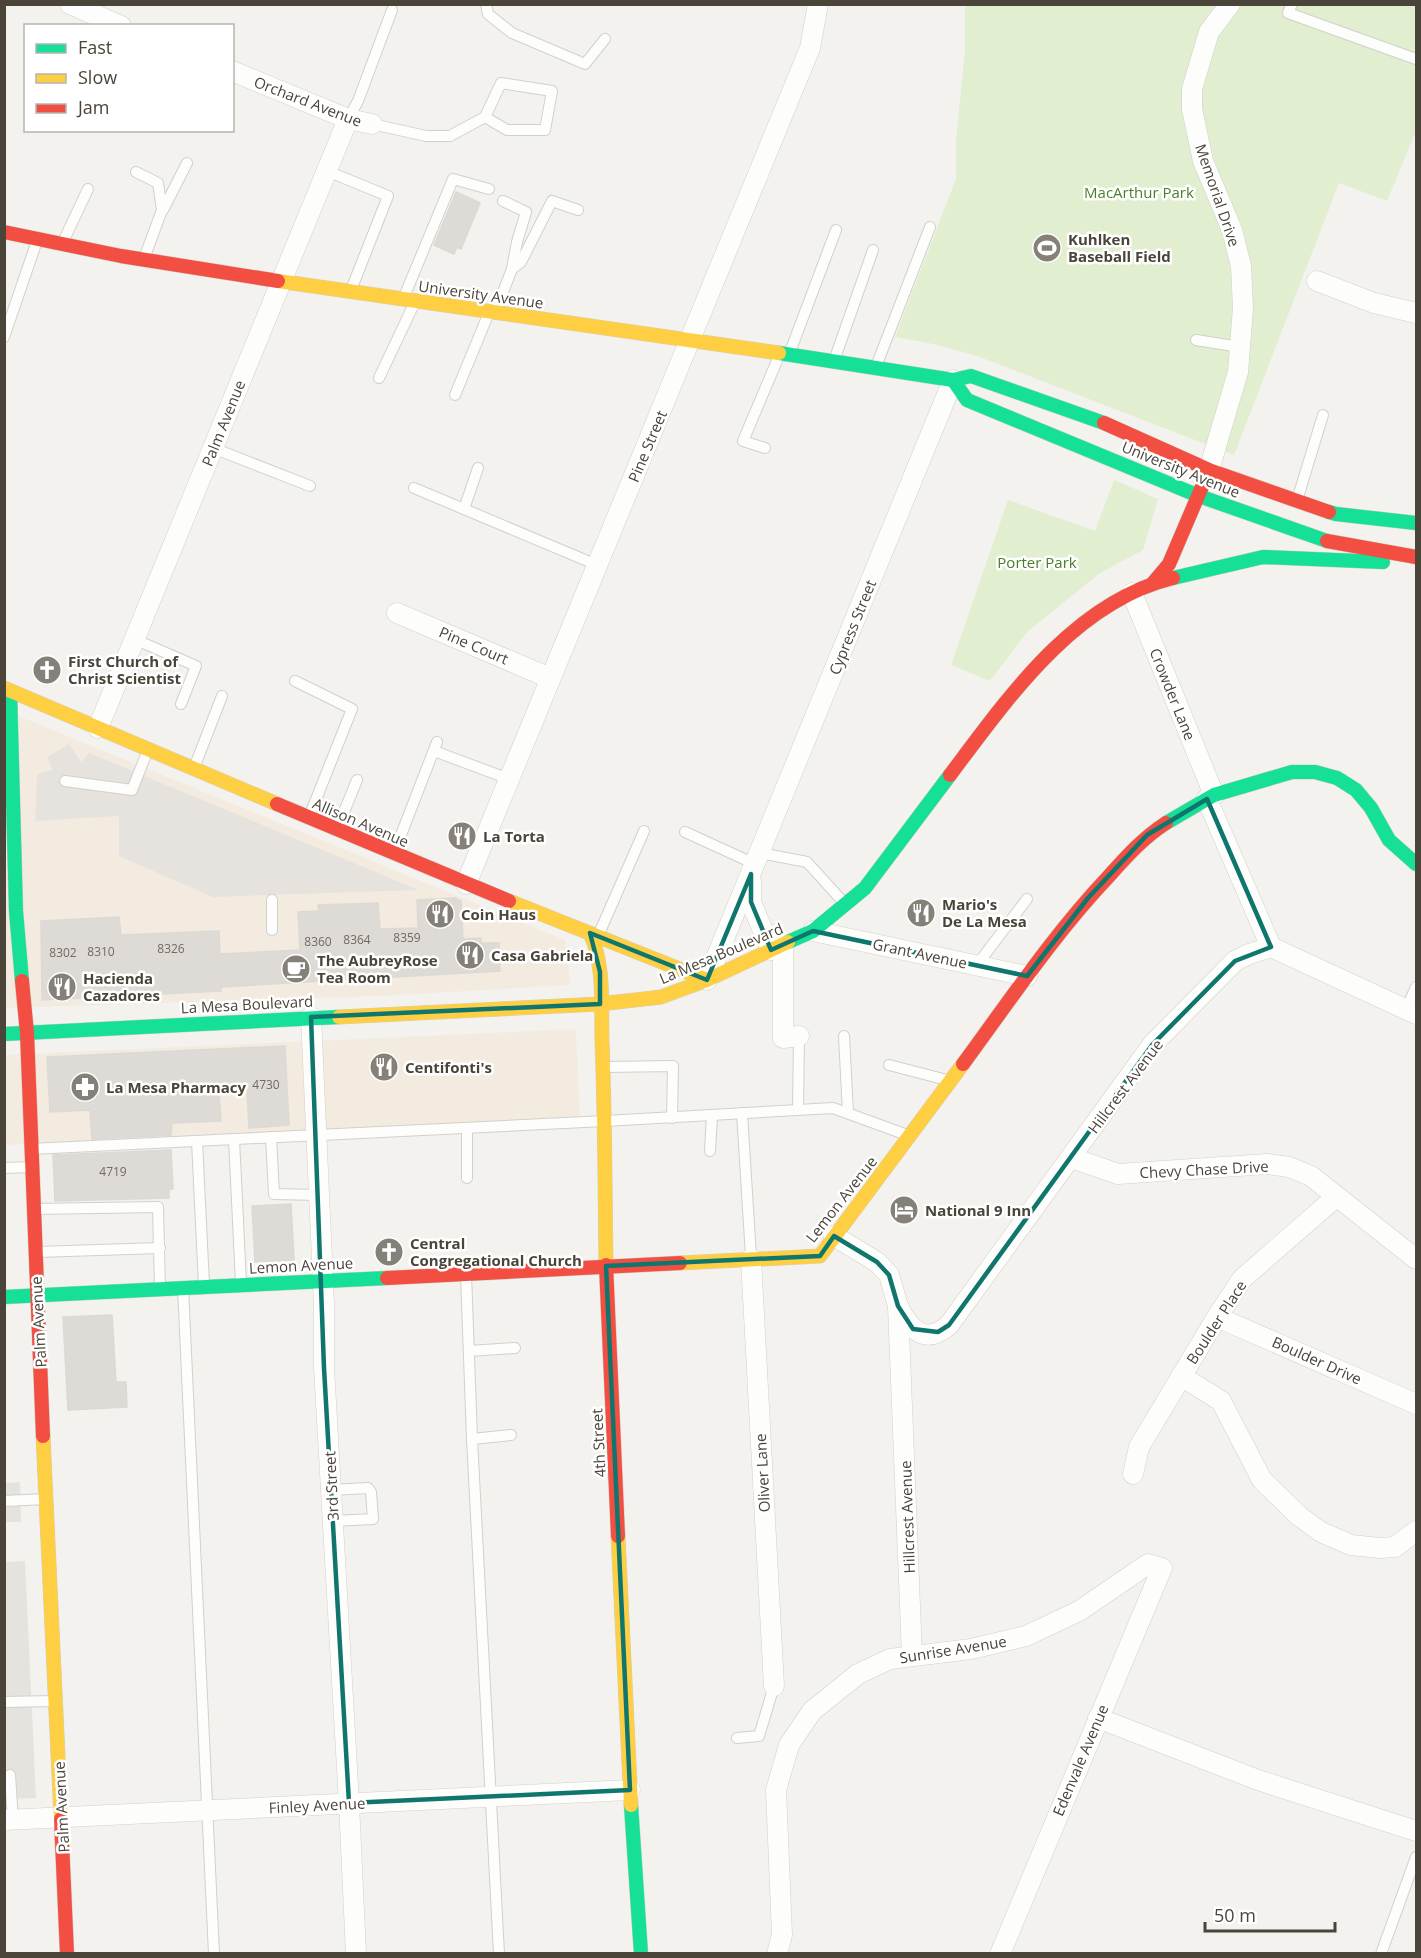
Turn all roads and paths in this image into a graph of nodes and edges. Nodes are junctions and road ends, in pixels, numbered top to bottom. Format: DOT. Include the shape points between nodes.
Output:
graph roads {
  1 [pos="70,4"];
  2 [pos="486,4"];
  3 [pos="818,4"];
  4 [pos="1230,4"];
  5 [pos="1292,4"];
  6 [pos="392,10"];
  7 [pos="116,24"];
  8 [pos="604,39"];
  9 [pos="1416,59"];
  10 [pos="234,72"];
  11 [pos="485,117"];
  12 [pos="348,119"];
  13 [pos="372,124"];
  14 [pos="187,163"];
  15 [pos="327,171"];
  16 [pos="136,172"];
  17 [pos="88,189"];
  18 [pos="489,189"];
  19 [pos="503,201"];
  20 [pos="162,210"];
  21 [pos="578,210"];
  22 [pos="930,228"];
  23 [pos="836,230"];
  24 [pos="4,232"];
  25 [pos="37,240"];
  26 [pos="61,244"];
  27 [pos="873,250"];
  28 [pos="143,259"];
  29 [pos="512,269"];
  30 [pos="281,281"];
  31 [pos="1317,281"];
  32 [pos="350,292"];
  33 [pos="409,301"];
  34 [pos="492,312"];
  35 [pos="1416,313"];
  36 [pos="4,337"];
  37 [pos="1196,340"];
  38 [pos="691,341"];
  39 [pos="1240,347"];
  40 [pos="785,354"];
  41 [pos="834,361"];
  42 [pos="876,368"];
  43 [pos="379,378"];
  44 [pos="953,380"];
  45 [pos="455,396"];
  46 [pos="1323,415"];
  47 [pos="213,448"];
  48 [pos="765,448"];
  49 [pos="478,468"];
  50 [pos="1209,470"];
  51 [pos="310,486"];
  52 [pos="414,489"];
  53 [pos="1199,496"];
  54 [pos="1297,500"];
  55 [pos="464,510"];
  56 [pos="1416,524"];
  57 [pos="1415,552"];
  58 [pos="597,566"];
  59 [pos="1153,583"];
  60 [pos="1132,593"];
  61 [pos="397,613"];
  62 [pos="134,639"];
  63 [pos="550,678"];
  64 [pos="295,681"];
  65 [pos="7,689"];
  66 [pos="222,696"];
  67 [pos="181,704"];
  68 [pos="98,728"];
  69 [pos="148,749"];
  70 [pos="8,761"];
  71 [pos="194,768"];
  72 [pos="509,779"];
  73 [pos="357,780"];
  74 [pos="64,781"];
  75 [pos="1210,797"];
  76 [pos="309,817"];
  77 [pos="337,829"];
  78 [pos="644,831"];
  79 [pos="685,832"];
  80 [pos="394,854"];
  81 [pos="755,864"];
  82 [pos="1416,864"];
  83 [pos="466,884"];
  84 [pos="1027,899"];
  85 [pos="272,900"];
  86 [pos="845,904"];
  87 [pos="10,911"];
  88 [pos="272,930"];
  89 [pos="813,931"];
  90 [pos="594,934"];
  91 [pos="1271,947"];
  92 [pos="777,948"];
  93 [pos="977,965"];
  94 [pos="1027,976"];
  95 [pos="707,980"];
  96 [pos="1416,987"];
  97 [pos="600,1004"];
  98 [pos="1411,1012"];
  99 [pos="310,1017"];
  100 [pos="27,1033"];
  101 [pos="4,1034"];
  102 [pos="844,1035"];
  103 [pos="799,1036"];
  104 [pos="889,1065"];
  105 [pos="603,1067"];
  106 [pos="950,1081"];
  107 [pos="798,1110"];
  108 [pos="742,1113"];
  109 [pos="848,1113"];
  110 [pos="712,1116"];
  111 [pos="672,1118"];
  112 [pos="605,1121"];
  113 [pos="467,1128"];
  114 [pos="316,1135"];
  115 [pos="910,1136"];
  116 [pos="271,1137"];
  117 [pos="234,1139"];
  118 [pos="196,1141"];
  119 [pos="30,1149"];
  120 [pos="710,1151"];
  121 [pos="1072,1158"];
  122 [pos="31,1167"];
  123 [pos="4,1168"];
  124 [pos="467,1178"];
  125 [pos="319,1195"];
  126 [pos="1336,1197"];
  127 [pos="33,1209"];
  128 [pos="834,1236"];
  129 [pos="160,1248"];
  130 [pos="35,1252"];
  131 [pos="751,1259"];
  132 [pos="1416,1259"];
  133 [pos="606,1266"];
  134 [pos="466,1273"];
  135 [pos="323,1281"];
  136 [pos="241,1285"];
  137 [pos="204,1287"];
  138 [pos="183,1288"];
  139 [pos="160,1289"];
  140 [pos="37,1295"];
  141 [pos="4,1297"];
  142 [pos="898,1306"];
  143 [pos="1217,1317"];
  144 [pos="515,1348"];
  145 [pos="469,1351"];
  146 [pos="1181,1376"];
  147 [pos="1416,1404"];
  148 [pos="511,1435"];
  149 [pos="472,1439"];
  150 [pos="1133,1474"];
  151 [pos="331,1490"];
  152 [pos="46,1499"];
  153 [pos="4,1501"];
  154 [pos="333,1521"];
  155 [pos="1416,1531"];
  156 [pos="1162,1568"];
  157 [pos="912,1656"];
  158 [pos="774,1686"];
  159 [pos="56,1701"];
  160 [pos="4,1702"];
  161 [pos="1098,1718"];
  162 [pos="737,1738"];
  163 [pos="10,1775"];
  164 [pos="630,1790"];
  165 [pos="492,1797"];
  166 [pos="349,1803"];
  167 [pos="207,1810"];
  168 [pos="61,1817"];
  169 [pos="9,1820"];
  170 [pos="1416,1830"];
  171 [pos="1416,1857"];
  172 [pos="67,1953"];
  173 [pos="214,1953"];
  174 [pos="356,1953"];
  175 [pos="500,1953"];
  176 [pos="641,1953"];
  177 [pos="777,1953"];
  178 [pos="1000,1953"];
  179 [pos="1381,1953"];
  1 -- 7 [label="street"];
  2 -- 8 [label="lane" via="488,14 512,33 585,64"];
  3 -- 38 [label="street, Pine Street" via="810,48"];
  4 -- 39 [label="street, Memorial Drive" via="1209,33 1192,89 1192,109 1203,161 1232,230 1241,266"];
  5 -- 9 [label="lane" via="1288,13"];
  6 -- 12 [label="lane"];
  10 -- 12 [label="street, Orchard Avenue"];
  11 -- 11 [label="lane" via="507,130 545,130 552,91 501,83"];
  11 -- 13 [label="lane, Orchard Avenue" via="450,136 426,136"];
  12 -- 13 [label="street, Orchard Avenue"];
  12 -- 15 [label="street, Palm Avenue"];
  14 -- 20 [label="lane"];
  15 -- 30 [label="street, Palm Avenue"];
  15 -- 32 [label="lane" via="388,196"];
  16 -- 20 [label="lane" via="158,183"];
  17 -- 26 [label="lane"];
  18 -- 33 [label="lane" via="453,179"];
  19 -- 29 [label="lane" via="526,212"];
  20 -- 28 [label="lane"];
  21 -- 29 [label="lane" via="552,201 521,262"];
  22 -- 42 [label="lane"];
  23 -- 40 [label="lane"];
  24 -- 25 [label="main road, University Avenue"];
  25 -- 26 [label="main road, University Avenue"];
  25 -- 36 [label="lane"];
  26 -- 28 [label="main road, University Avenue"];
  27 -- 41 [label="lane"];
  28 -- 30 [label="main road, University Avenue"];
  29 -- 34 [label="lane"];
  30 -- 32 [label="main road, University Avenue"];
  30 -- 47 [label="street, Palm Avenue"];
  31 -- 35 [label="street" via="1374,303"];
  32 -- 33 [label="main road, University Avenue"];
  33 -- 34 [label="main road, University Avenue"];
  33 -- 43 [label="lane"];
  34 -- 38 [label="main road, University Avenue"];
  34 -- 45 [label="lane"];
  37 -- 39 [label="lane"];
  38 -- 40 [label="main road, University Avenue"];
  38 -- 58 [label="street, Pine Street"];
  39 -- 50 [label="street, Memorial Drive" via="1238,372"];
  40 -- 41 [label="main road, University Avenue"];
  40 -- 48 [label="lane" via="743,441"];
  41 -- 42 [label="main road, University Avenue"];
  42 -- 44 [label="main road, University Avenue"];
  44 -- 50 [label="main road, University Avenue" via="971,376 1007,388 1102,423"];
  44 -- 53 [label="main road, University Avenue" via="967,400"];
  44 -- 81 [label="street, Cypress Street"];
  46 -- 54 [label="lane"];
  47 -- 51 [label="lane"];
  47 -- 62 [label="street, Palm Avenue"];
  49 -- 55 [label="lane"];
  50 -- 53 [label="main road, Memorial Drive"];
  50 -- 54 [label="main road, University Avenue"];
  52 -- 55 [label="lane"];
  53 -- 57 [label="main road, University Avenue" via="1330,542"];
  53 -- 59 [label="main road, La Mesa Boulevard" via="1169,564"];
  54 -- 56 [label="main road, University Avenue" via="1336,514"];
  55 -- 58 [label="lane"];
  57 -- 59 [label="main road, La Mesa Boulevard" via="1384,562 1263,557"];
  58 -- 63 [label="street, Pine Street"];
  59 -- 60 [label="main road, La Mesa Boulevard"];
  60 -- 75 [label="street, Crowder Lane"];
  60 -- 86 [label="main road, La Mesa Boulevard" via="1095,615 1015,689 866,888"];
  61 -- 63 [label="street, Pine Court"];
  62 -- 67 [label="lane" via="196,666"];
  62 -- 68 [label="street, Palm Avenue"];
  63 -- 72 [label="street, Pine Street"];
  64 -- 76 [label="lane" via="352,709"];
  65 -- 68 [label="main road, Allison Avenue"];
  65 -- 70 [label="main road, Palm Avenue"];
  66 -- 71 [label="lane"];
  68 -- 69 [label="main road, Allison Avenue"];
  69 -- 71 [label="main road, Allison Avenue"];
  69 -- 74 [label="lane" via="132,790"];
  70 -- 87 [label="main road, Palm Avenue"];
  71 -- 76 [label="main road, Allison Avenue"];
  72 -- 80 [label="lane" via="436,746"];
  72 -- 83 [label="street, Pine Street"];
  73 -- 77 [label="lane"];
  75 -- 82 [label="main road, Lemon Avenue" via="1292,772 1325,773 1356,789 1387,838"];
  75 -- 91 [label="street, Crowder Lane"];
  75 -- 94 [label="main road, Lemon Avenue" via="1147,835 1088,898"];
  76 -- 77 [label="main road, Allison Avenue"];
  77 -- 80 [label="main road, Allison Avenue"];
  78 -- 90 [label="lane"];
  79 -- 81 [label="lane"];
  80 -- 83 [label="main road, Allison Avenue"];
  81 -- 86 [label="lane" via="807,862"];
  81 -- 92 [label="street, Cypress Street" via="751,902"];
  81 -- 95 [label="street, Cypress Street"];
  83 -- 90 [label="main road, Allison Avenue"];
  84 -- 93 [label="lane"];
  85 -- 88 [label="lane"];
  86 -- 89 [label="main road, La Mesa Boulevard"];
  87 -- 100 [label="main road, Palm Avenue"];
  89 -- 92 [label="main road, La Mesa Boulevard"];
  89 -- 93 [label="street, Grant Avenue"];
  90 -- 95 [label="main road, Allison Avenue"];
  90 -- 97 [label="main road, 4th Street"];
  91 -- 98 [label="street"];
  91 -- 121 [label="street, Hillcrest Avenue" via="1235,961 1152,1045"];
  92 -- 95 [label="main road, La Mesa Boulevard"];
  92 -- 103 [label="street" via="783,1038"];
  93 -- 94 [label="street, Grant Avenue"];
  94 -- 106 [label="main road, Lemon Avenue"];
  95 -- 97 [label="main road, La Mesa Boulevard" via="662,998"];
  96 -- 98 [label="lane"];
  97 -- 99 [label="main road, La Mesa Boulevard"];
  97 -- 105 [label="main road, 4th Street"];
  99 -- 100 [label="main road, La Mesa Boulevard"];
  99 -- 114 [label="street, 3rd Street"];
  100 -- 101 [label="main road, La Mesa Boulevard"];
  100 -- 119 [label="main road, Palm Avenue"];
  102 -- 109 [label="lane"];
  103 -- 107 [label="lane"];
  104 -- 106 [label="lane"];
  105 -- 111 [label="lane" via="673,1066"];
  105 -- 112 [label="main road, 4th Street"];
  106 -- 115 [label="main road, Lemon Avenue"];
  107 -- 108 [label="lane"];
  107 -- 109 [label="lane" via="833,1108"];
  108 -- 110 [label="lane"];
  108 -- 131 [label="lane"];
  109 -- 115 [label="lane"];
  110 -- 111 [label="lane"];
  110 -- 120 [label="lane"];
  111 -- 112 [label="lane"];
  112 -- 113 [label="lane"];
  112 -- 133 [label="main road, 4th Street"];
  113 -- 114 [label="lane"];
  113 -- 124 [label="lane"];
  114 -- 116 [label="lane"];
  114 -- 125 [label="street, 3rd Street"];
  115 -- 128 [label="main road, Lemon Avenue"];
  116 -- 117 [label="lane"];
  116 -- 125 [label="lane" via="274,1194"];
  117 -- 118 [label="lane"];
  117 -- 136 [label="lane"];
  118 -- 119 [label="lane"];
  118 -- 137 [label="lane"];
  119 -- 122 [label="main road, Palm Avenue"];
  121 -- 126 [label="street, Chevy Chase Drive" via="1118,1174 1278,1165 1311,1176"];
  121 -- 142 [label="street, Hillcrest Avenue" via="944,1329 932,1334 918,1333"];
  122 -- 123 [label="lane"];
  122 -- 127 [label="main road, Palm Avenue"];
  125 -- 135 [label="street, 3rd Street"];
  126 -- 132 [label="street, Chevy Chase Drive"];
  126 -- 143 [label="street, Boulder Place" via="1242,1279"];
  127 -- 129 [label="lane" via="158,1207"];
  127 -- 130 [label="main road, Palm Avenue"];
  128 -- 131 [label="main road, Lemon Avenue" via="819,1256"];
  128 -- 142 [label="street, Hillcrest Avenue" via="877,1262 889,1275"];
  129 -- 130 [label="lane"];
  129 -- 139 [label="lane"];
  130 -- 140 [label="main road, Palm Avenue"];
  131 -- 133 [label="main road, Lemon Avenue"];
  131 -- 158 [label="street, Oliver Lane"];
  133 -- 134 [label="main road, Lemon Avenue"];
  133 -- 164 [label="main road, 4th Street"];
  134 -- 135 [label="main road, Lemon Avenue"];
  134 -- 145 [label="lane"];
  135 -- 136 [label="main road, Lemon Avenue"];
  135 -- 151 [label="street, 3rd Street"];
  136 -- 137 [label="main road, Lemon Avenue"];
  137 -- 138 [label="main road, Lemon Avenue"];
  138 -- 139 [label="main road, Lemon Avenue"];
  138 -- 167 [label="lane"];
  139 -- 140 [label="main road, Lemon Avenue"];
  140 -- 141 [label="main road, Lemon Avenue"];
  140 -- 152 [label="main road, Palm Avenue"];
  142 -- 157 [label="street, Hillcrest Avenue"];
  143 -- 146 [label="street, Boulder Place"];
  143 -- 147 [label="street, Boulder Drive"];
  144 -- 145 [label="lane"];
  145 -- 149 [label="lane"];
  146 -- 150 [label="street, Boulder Place" via="1139,1447"];
  146 -- 155 [label="street" via="1221,1401 1262,1480 1321,1532 1351,1545 1380,1548 1395,1547"];
  148 -- 149 [label="lane"];
  149 -- 165 [label="lane"];
  151 -- 154 [label="street, 3rd Street"];
  151 -- 154 [label="lane" via="368,1488 372,1492 373,1519"];
  152 -- 153 [label="lane"];
  152 -- 159 [label="main road, Palm Avenue"];
  154 -- 166 [label="street, 3rd Street"];
  156 -- 157 [label="street, Sunrise Avenue" via="1148,1564 1079,1611 1026,1636 971,1649"];
  156 -- 161 [label="street, Edenvale Avenue"];
  157 -- 177 [label="street, Sunrise Avenue" via="890,1659 858,1674 812,1711 789,1745 776,1790 782,1935"];
  158 -- 162 [label="lane" via="759,1736"];
  159 -- 160 [label="lane"];
  159 -- 168 [label="main road, Palm Avenue"];
  161 -- 170 [label="street" via="1258,1779"];
  161 -- 178 [label="street, Edenvale Avenue"];
  163 -- 169 [label="lane"];
  164 -- 165 [label="street, Finley Avenue"];
  164 -- 176 [label="main road, 4th Street"];
  165 -- 166 [label="street, Finley Avenue"];
  165 -- 175 [label="lane"];
  166 -- 167 [label="street, Finley Avenue"];
  166 -- 174 [label="street, 3rd Street"];
  167 -- 168 [label="street, Finley Avenue"];
  167 -- 173 [label="lane"];
  168 -- 169 [label="street, Finley Avenue"];
  168 -- 172 [label="main road, Palm Avenue"];
  171 -- 179 [label="lane"];
}
